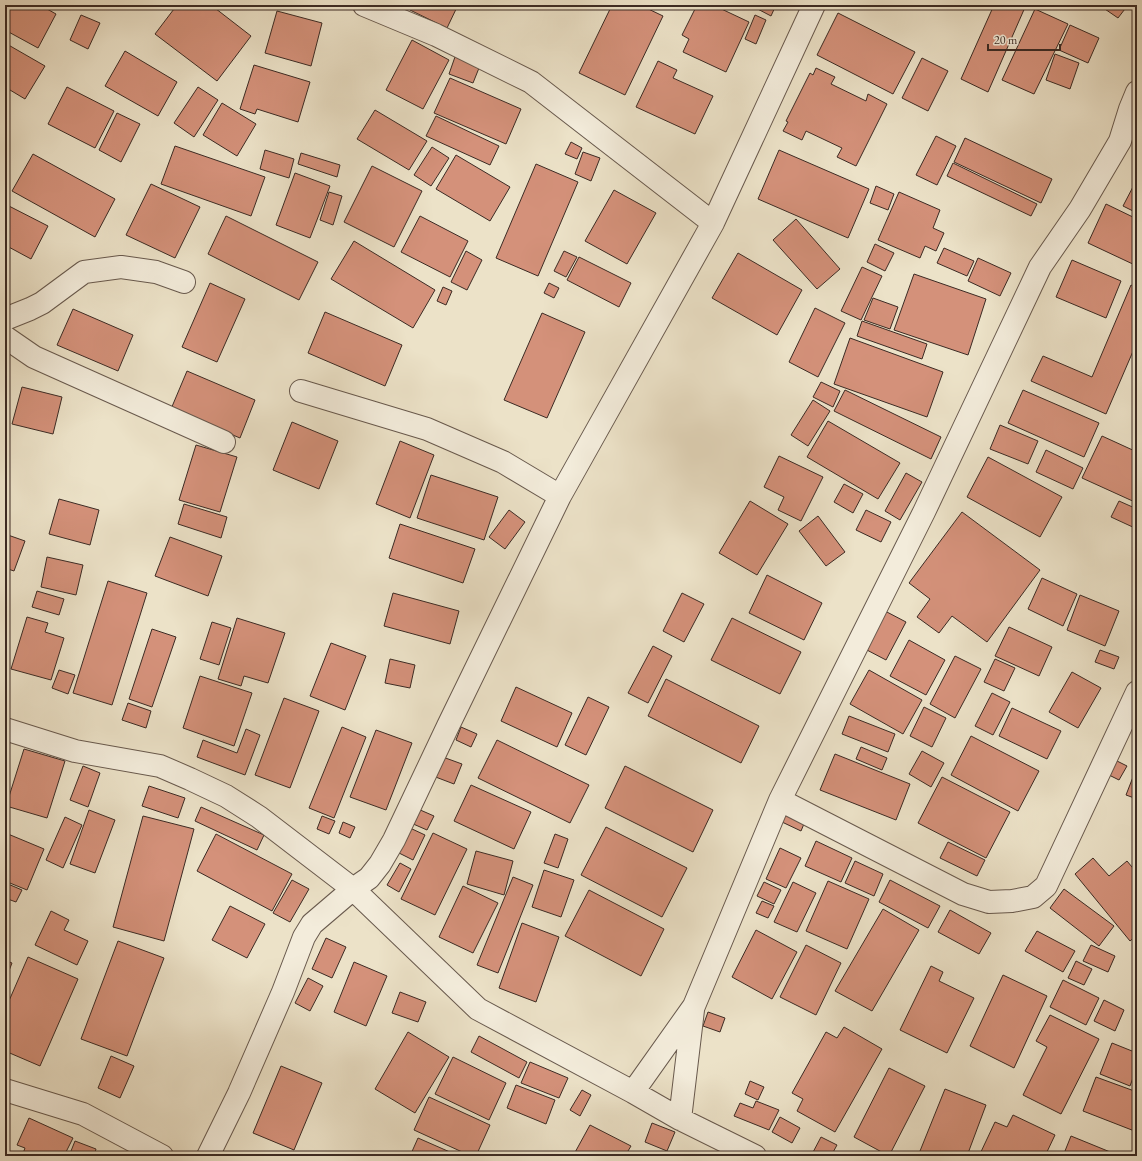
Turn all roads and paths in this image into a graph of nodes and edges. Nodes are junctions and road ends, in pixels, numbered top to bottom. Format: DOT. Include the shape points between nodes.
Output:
graph roads {
  1 [pos="364,5"];
  2 [pos="814,5"];
  3 [pos="1137,92"];
  4 [pos="1128,145"];
  5 [pos="713,223"];
  6 [pos="184,282"];
  7 [pos="5,319"];
  8 [pos="5,337"];
  9 [pos="302,391"];
  10 [pos="224,442"];
  11 [pos="560,496"];
  12 [pos="1137,692"];
  13 [pos="5,729"];
  14 [pos="780,800"];
  15 [pos="353,889"];
  16 [pos="694,1006"];
  17 [pos="5,1090"];
  18 [pos="633,1092"];
  19 [pos="680,1119"];
  20 [pos="162,1156"];
  21 [pos="208,1156"];
  22 [pos="755,1156"];
  1 -- 5 [label="street" via="436,35 531,82"];
  2 -- 5 [label="street"];
  3 -- 4 [label="street" via="1130,108"];
  4 -- 14 [label="street" via="1040,267 924,512"];
  5 -- 11 [label="street"];
  6 -- 7 [label="street" via="156,272 121,267 84,272 42,303"];
  8 -- 10 [label="street" via="34,357"];
  9 -- 11 [label="street" via="427,429 503,462"];
  11 -- 15 [label="street" via="394,840 372,874"];
  12 -- 14 [label="street" via="1046,886 1033,897 989,902 964,894"];
  13 -- 15 [label="street" via="75,751 160,766 190,778 226,796 259,817"];
  14 -- 16 [label="street"];
  15 -- 18 [label="street" via="478,1009"];
  15 -- 21 [label="street" via="312,924 304,937 239,1093"];
  16 -- 18 [label="street"];
  16 -- 19 [label="street"];
  17 -- 20 [label="street" via="83,1114"];
  18 -- 19 [label="street"];
  19 -- 22 [label="street"];
}
